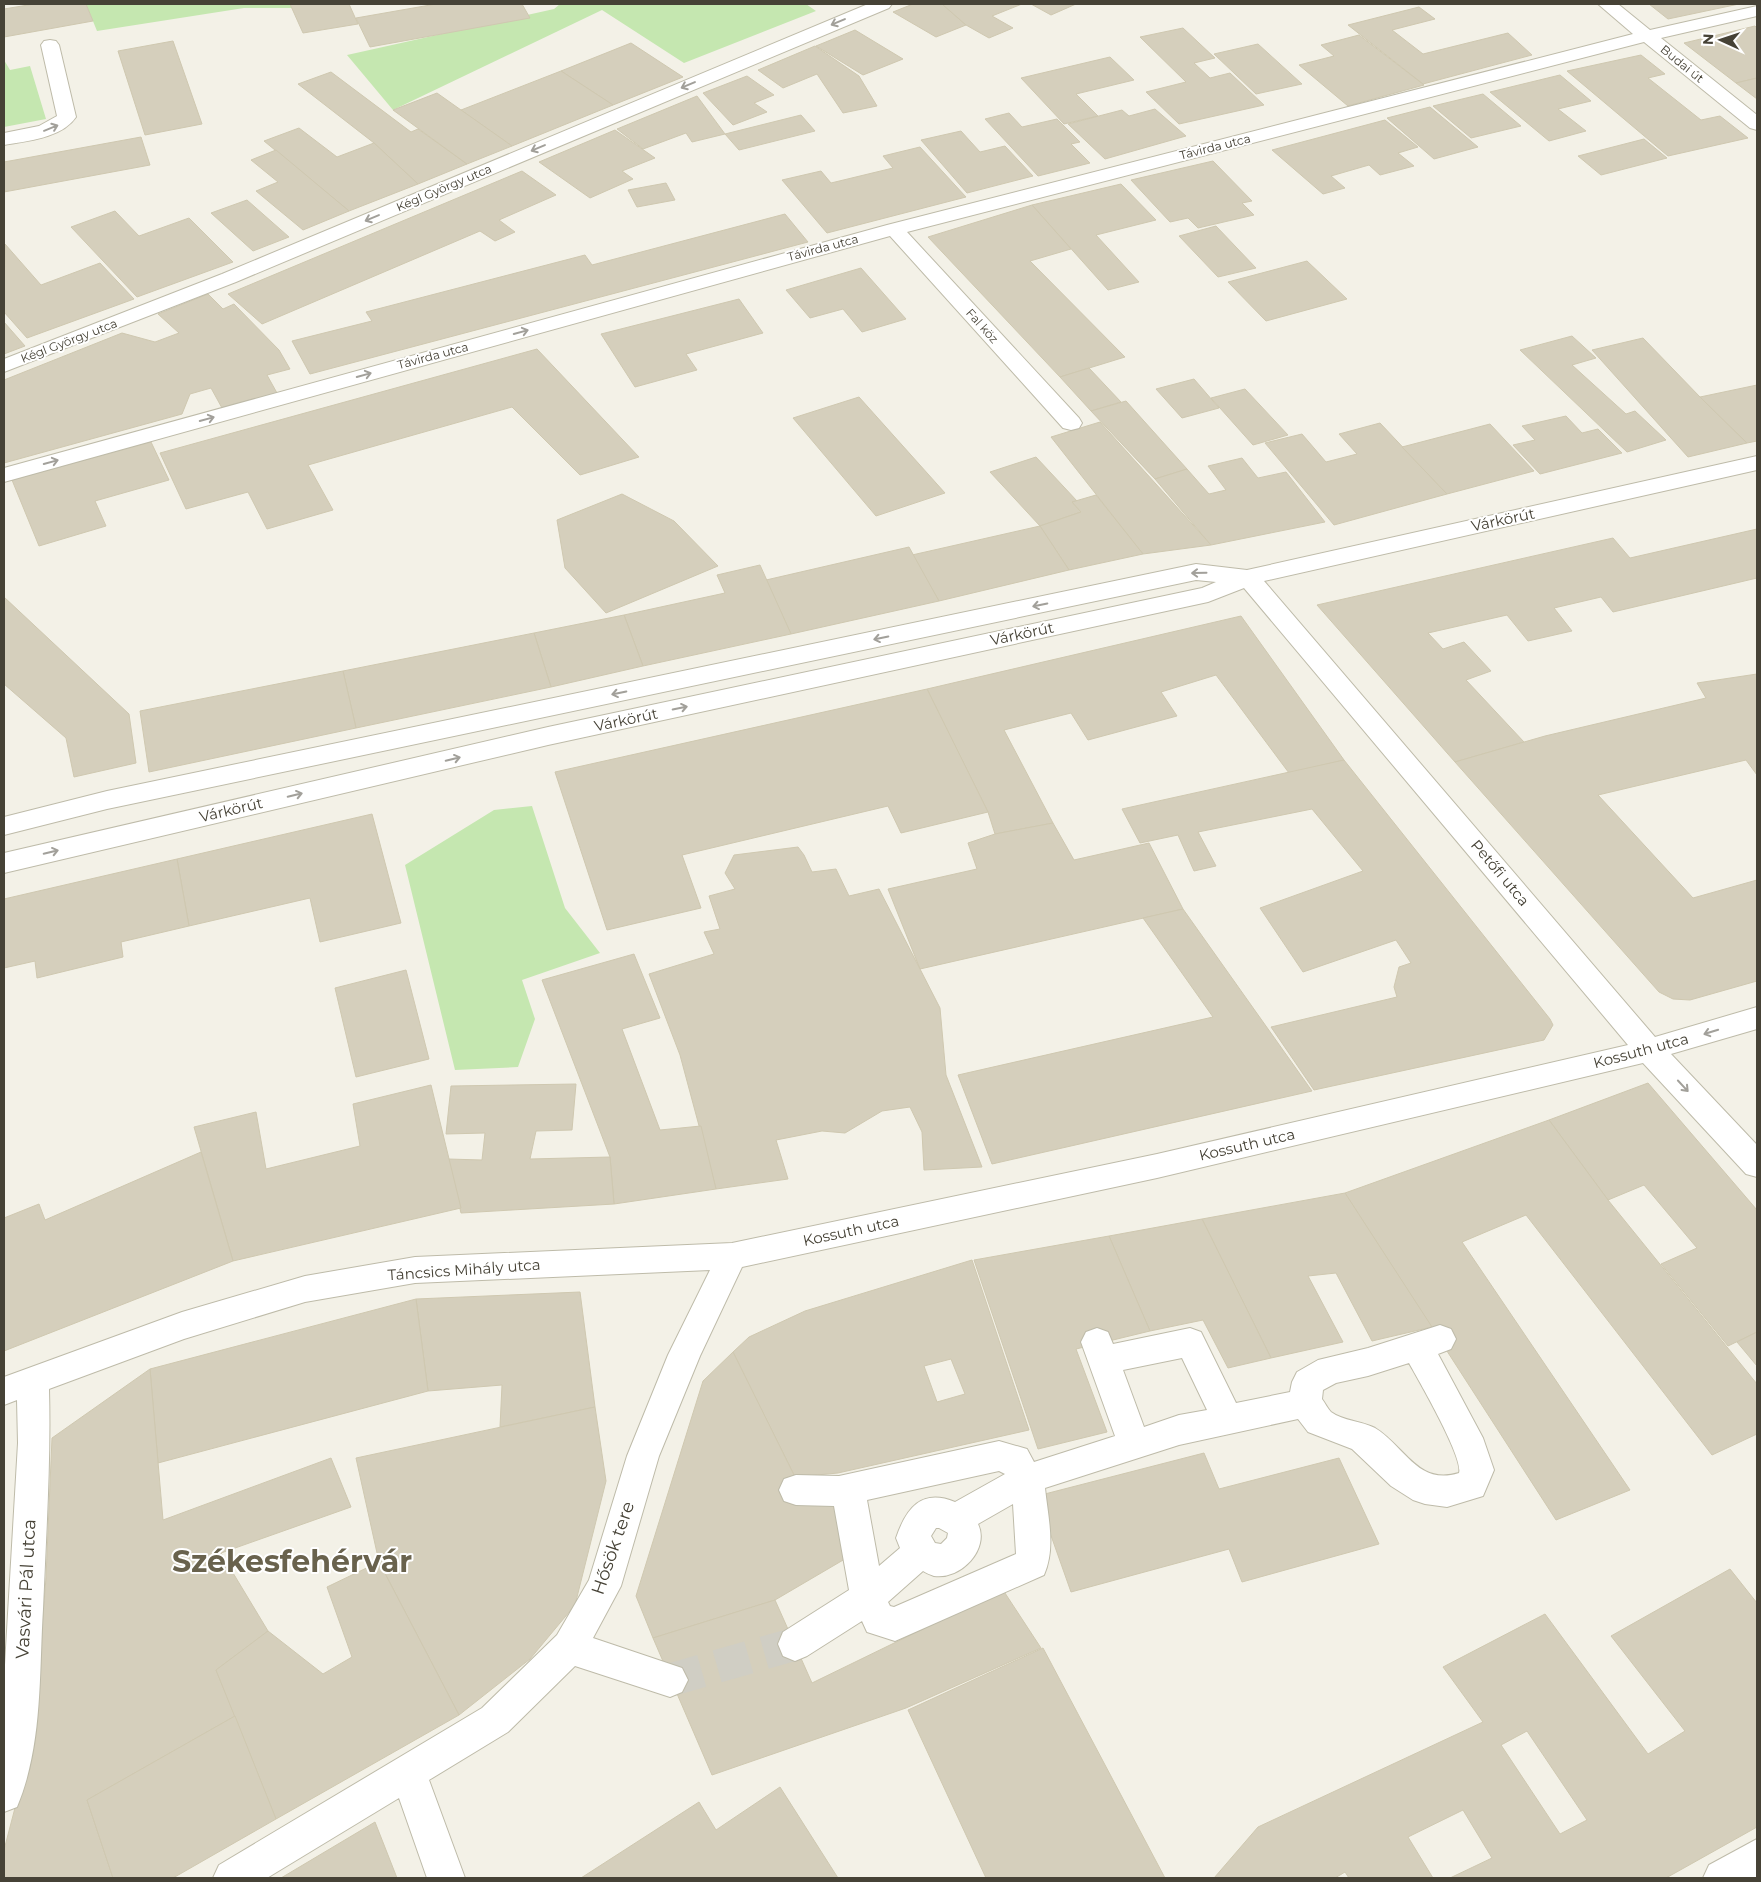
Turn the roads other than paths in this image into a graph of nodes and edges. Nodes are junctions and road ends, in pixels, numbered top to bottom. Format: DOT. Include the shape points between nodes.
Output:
graph roads {
  1 [pos="883,4"];
  2 [pos="1607,4"];
  3 [pos="1757,12"];
  4 [pos="1647,36"];
  5 [pos="50,45"];
  6 [pos="1757,124"];
  7 [pos="4,139"];
  8 [pos="894,229"];
  9 [pos="4,366"];
  10 [pos="1071,423"];
  11 [pos="1757,463"];
  12 [pos="4,475"];
  13 [pos="1248,577"];
  14 [pos="4,826"];
  15 [pos="4,863"];
  16 [pos="1757,1018"];
  17 [pos="1649,1050"];
  18 [pos="1757,1165"];
  19 [pos="732,1256"];
  20 [pos="30,1382"];
  21 [pos="1305,1402"];
  22 [pos="1228,1420"];
  23 [pos="1134,1444"];
  24 [pos="1027,1479"];
  25 [pos="848,1488"];
  26 [pos="796,1490"];
  27 [pos="868,1598"];
  28 [pos="795,1644"];
  29 [pos="569,1646"];
  30 [pos="670,1680"];
  31 [pos="408,1773"];
  32 [pos="4,1794"];
  33 [pos="1757,1858"];
  34 [pos="232,1878"];
  35 [pos="446,1878"];
  36 [pos="1722,1878"];
  1 -- 9 [label="street, Kégl György utca, one-way" via="229,278"];
  2 -- 4 [label="street, Budai út"];
  3 -- 4 [label="street, Távirda utca"];
  4 -- 6 [label="street, Budai út"];
  4 -- 8 [label="street, Távirda utca"];
  7 -- 5 [label="street, one-way" via="36,134 58,126 67,117"];
  8 -- 10 [label="street, Fal köz"];
  12 -- 8 [label="street, Távirda utca, one-way"];
  11 -- 13 [label="street, Várkörút"];
  13 -- 14 [label="street, Várkörút, one-way" via="1196,572 126,796"];
  15 -- 13 [label="street, Várkörút, one-way" via="548,736 1208,594"];
  13 -- 17 [label="street, Petőfi utca"];
  16 -- 17 [label="street, Kossuth utca, one-way"];
  17 -- 18 [label="street, Petőfi utca, one-way"];
  17 -- 19 [label="street, Kossuth utca" via="1166,1164"];
  19 -- 20 [label="street, Táncsics Mihály utca" via="415,1270 314,1287 182,1326"];
  19 -- 29 [label="street, Hősök tere" via="684,1355 643,1456 604,1586"];
  20 -- 32 [label="street, Vasvári Pál utca" via="34,1443 19,1728"];
  21 -- 21 [label="street" via="1320,1422 1364,1439 1403,1475 1424,1489 1447,1492 1471,1485 1477,1470 1471,1448 1428,1343 1368,1362 1329,1370 1308,1382"];
  21 -- 22 [label="street"];
  22 -- 23 [label="street"];
  22 -- 23 [label="street" via="1190,1342 1100,1351"];
  23 -- 24 [label="street"];
  24 -- 25 [label="street" via="1015,1460 999,1456"];
  24 -- 27 [label="street" via="957,1518 963,1525 965,1541 956,1554 934,1560 920,1552"];
  24 -- 27 [label="street" via="1034,1549 1032,1564 895,1624 880,1620"];
  25 -- 26 [label="street" via="839,1491"];
  25 -- 27 [label="street"];
  27 -- 28 [label="street"];
  29 -- 30 [label="street"];
  29 -- 31 [label="street, Hősök tere" via="495,1720"];
  31 -- 34 [label="street, Hősök tere"];
  31 -- 35 [label="street"];
  33 -- 36 [label="street"];
}
